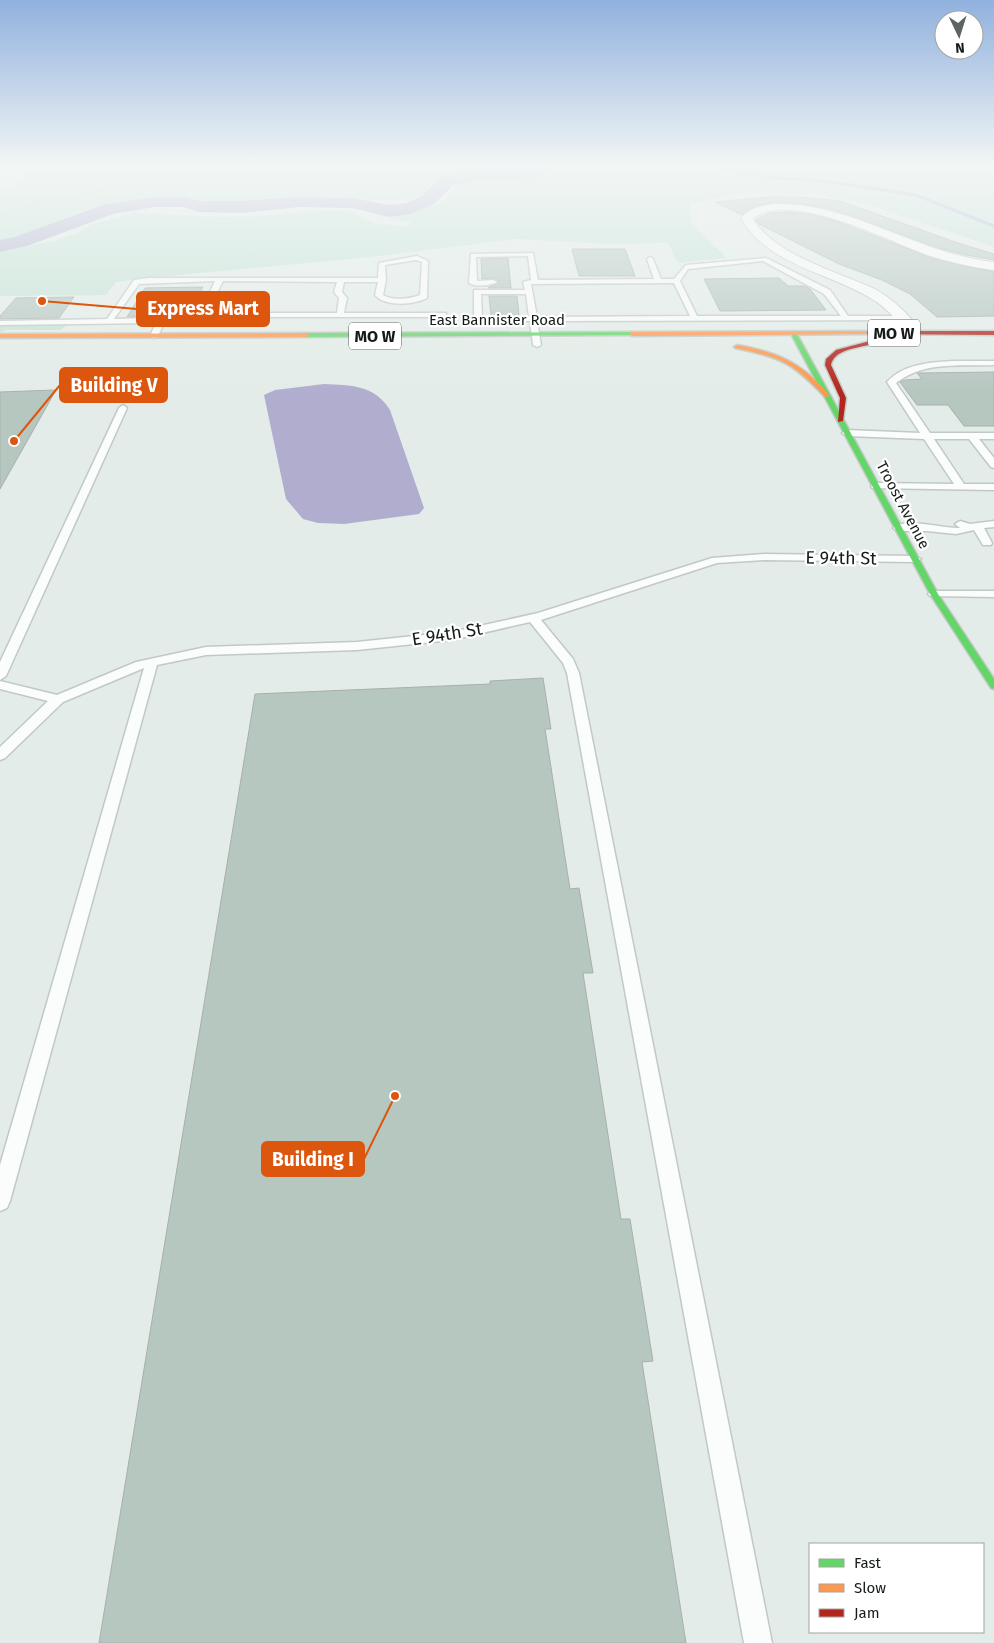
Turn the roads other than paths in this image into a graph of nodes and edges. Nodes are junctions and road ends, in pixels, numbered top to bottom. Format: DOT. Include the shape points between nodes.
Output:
graph roads {
  1 [pos="767,241"];
  2 [pos="901,241"];
  3 [pos="650,260"];
  4 [pos="994,266"];
  5 [pos="220,279"];
  6 [pos="341,280"];
  7 [pos="382,280"];
  8 [pos="658,281"];
  9 [pos="676,281"];
  10 [pos="500,282"];
  11 [pos="518,282"];
  12 [pos="531,282"];
  13 [pos="528,292"];
  14 [pos="0,314"];
  15 [pos="204,315"];
  16 [pos="340,315"];
  17 [pos="443,315"];
  18 [pos="741,318"];
  19 [pos="846,318"];
  20 [pos="861,318"];
  21 [pos="903,318"];
  22 [pos="533,319"];
  23 [pos="695,319"];
  24 [pos="161,321"];
  25 [pos="74,322"];
  26 [pos="112,322"];
  27 [pos="0,323"];
  28 [pos="915,333"];
  29 [pos="994,333"];
  30 [pos="750,334"];
  31 [pos="0,336"];
  32 [pos="65,336"];
  33 [pos="154,336"];
  34 [pos="871,338"];
  35 [pos="796,339"];
  36 [pos="537,340"];
  37 [pos="994,343"];
  38 [pos="596,344"];
  39 [pos="623,346"];
  40 [pos="0,347"];
  41 [pos="727,347"];
  42 [pos="994,363"];
  43 [pos="827,396"];
  44 [pos="123,408"];
  45 [pos="840,421"];
  46 [pos="847,433"];
  47 [pos="927,436"];
  48 [pos="972,436"];
  49 [pos="994,436"];
  50 [pos="994,465"];
  51 [pos="876,486"];
  52 [pos="961,487"];
  53 [pos="994,487"];
  54 [pos="994,524"];
  55 [pos="974,527"];
  56 [pos="898,528"];
  57 [pos="991,543"];
  58 [pos="994,554"];
  59 [pos="915,559"];
  60 [pos="934,594"];
  61 [pos="994,594"];
  62 [pos="533,618"];
  63 [pos="152,662"];
  64 [pos="0,676"];
  65 [pos="0,685"];
  66 [pos="994,686"];
  67 [pos="58,699"];
  68 [pos="0,756"];
  69 [pos="0,1201"];
  70 [pos="758,1643"];
  1 -- 21 [label="street" via="818,270 870,292"];
  2 -- 4 [label="street" via="964,261"];
  3 -- 8 [label="lane"];
  5 -- 6 [label="lane"];
  5 -- 15 [label="lane"];
  5 -- 26 [label="lane" via="137,282 113,314"];
  6 -- 7 [label="lane"];
  6 -- 16 [label="lane" via="338,292 343,298"];
  7 -- 7 [label="lane" via="379,294 383,299 403,301 421,298 424,296 425,260 417,258 382,264"];
  8 -- 9 [label="lane"];
  8 -- 12 [label="lane"];
  9 -- 19 [label="lane" via="686,267 764,259 827,292"];
  9 -- 23 [label="lane"];
  10 -- 12 [label="lane" via="473,283 473,255 530,254"];
  11 -- 12 [label="lane"];
  12 -- 13 [label="lane"];
  13 -- 22 [label="lane"];
  13 -- 22 [label="lane" via="477,292 478,319"];
  14 -- 25 [label="lane" via="70,313 77,316"];
  15 -- 16 [label="lane"];
  15 -- 24 [label="lane" via="194,320"];
  16 -- 17 [label="lane"];
  18 -- 19 [label="lane"];
  18 -- 23 [label="lane"];
  18 -- 30 [label="lane"];
  19 -- 20 [label="lane"];
  20 -- 21 [label="lane"];
  20 -- 34 [label="lane"];
  21 -- 28 [label="street"];
  22 -- 23 [label="lane"];
  22 -- 36 [label="lane"];
  24 -- 26 [label="lane"];
  24 -- 33 [label="lane"];
  25 -- 26 [label="lane"];
  25 -- 27 [label="lane"];
  25 -- 32 [label="lane"];
  28 -- 29 [label="main road, East Bannister Road / MO W"];
  28 -- 34 [label="main road, East Bannister Road / MO W"];
  30 -- 35 [label="main road, East Bannister Road / MO W"];
  30 -- 36 [label="main road, East Bannister Road / MO W"];
  31 -- 32 [label="main road, East Bannister Road / MO W"];
  32 -- 33 [label="main road, East Bannister Road / MO W"];
  33 -- 36 [label="main road, East Bannister Road / MO W"];
  34 -- 35 [label="main road, East Bannister Road / MO W"];
  34 -- 37 [label="main road, East Bannister Road / MO W"];
  34 -- 45 [label="main road" via="838,351 828,359 843,398"];
  35 -- 38 [label="main road, East Bannister Road / MO W"];
  35 -- 43 [label="main road, Troost Avenue"];
  36 -- 38 [label="main road, East Bannister Road / MO W"];
  36 -- 40 [label="main road, East Bannister Road / MO W"];
  38 -- 39 [label="main road"];
  41 -- 43 [label="main road" via="757,349 793,361"];
  42 -- 47 [label="lane" via="920,367 894,378 891,382"];
  43 -- 45 [label="main road, Troost Avenue"];
  44 -- 64 [label="lane"];
  45 -- 46 [label="main road, Troost Avenue"];
  46 -- 47 [label="lane"];
  46 -- 51 [label="main road, Troost Avenue"];
  47 -- 48 [label="lane"];
  47 -- 52 [label="lane"];
  48 -- 49 [label="lane"];
  48 -- 50 [label="lane"];
  51 -- 52 [label="lane"];
  51 -- 56 [label="main road, Troost Avenue"];
  52 -- 53 [label="lane"];
  54 -- 55 [label="lane"];
  55 -- 56 [label="lane" via="964,531"];
  55 -- 57 [label="lane"];
  56 -- 59 [label="main road, Troost Avenue"];
  57 -- 58 [label="lane"];
  59 -- 60 [label="main road, Troost Avenue"];
  59 -- 62 [label="lane, E 94th St" via="764,557 716,560"];
  60 -- 61 [label="lane"];
  60 -- 66 [label="main road, Troost Avenue"];
  62 -- 63 [label="lane, E 94th St" via="452,636 357,646 206,651"];
  62 -- 70 [label="lane" via="569,662 573,673"];
  63 -- 67 [label="lane, E 94th St"];
  63 -- 69 [label="lane"];
  65 -- 67 [label="lane"];
  67 -- 68 [label="lane, E 94th St"];
}
